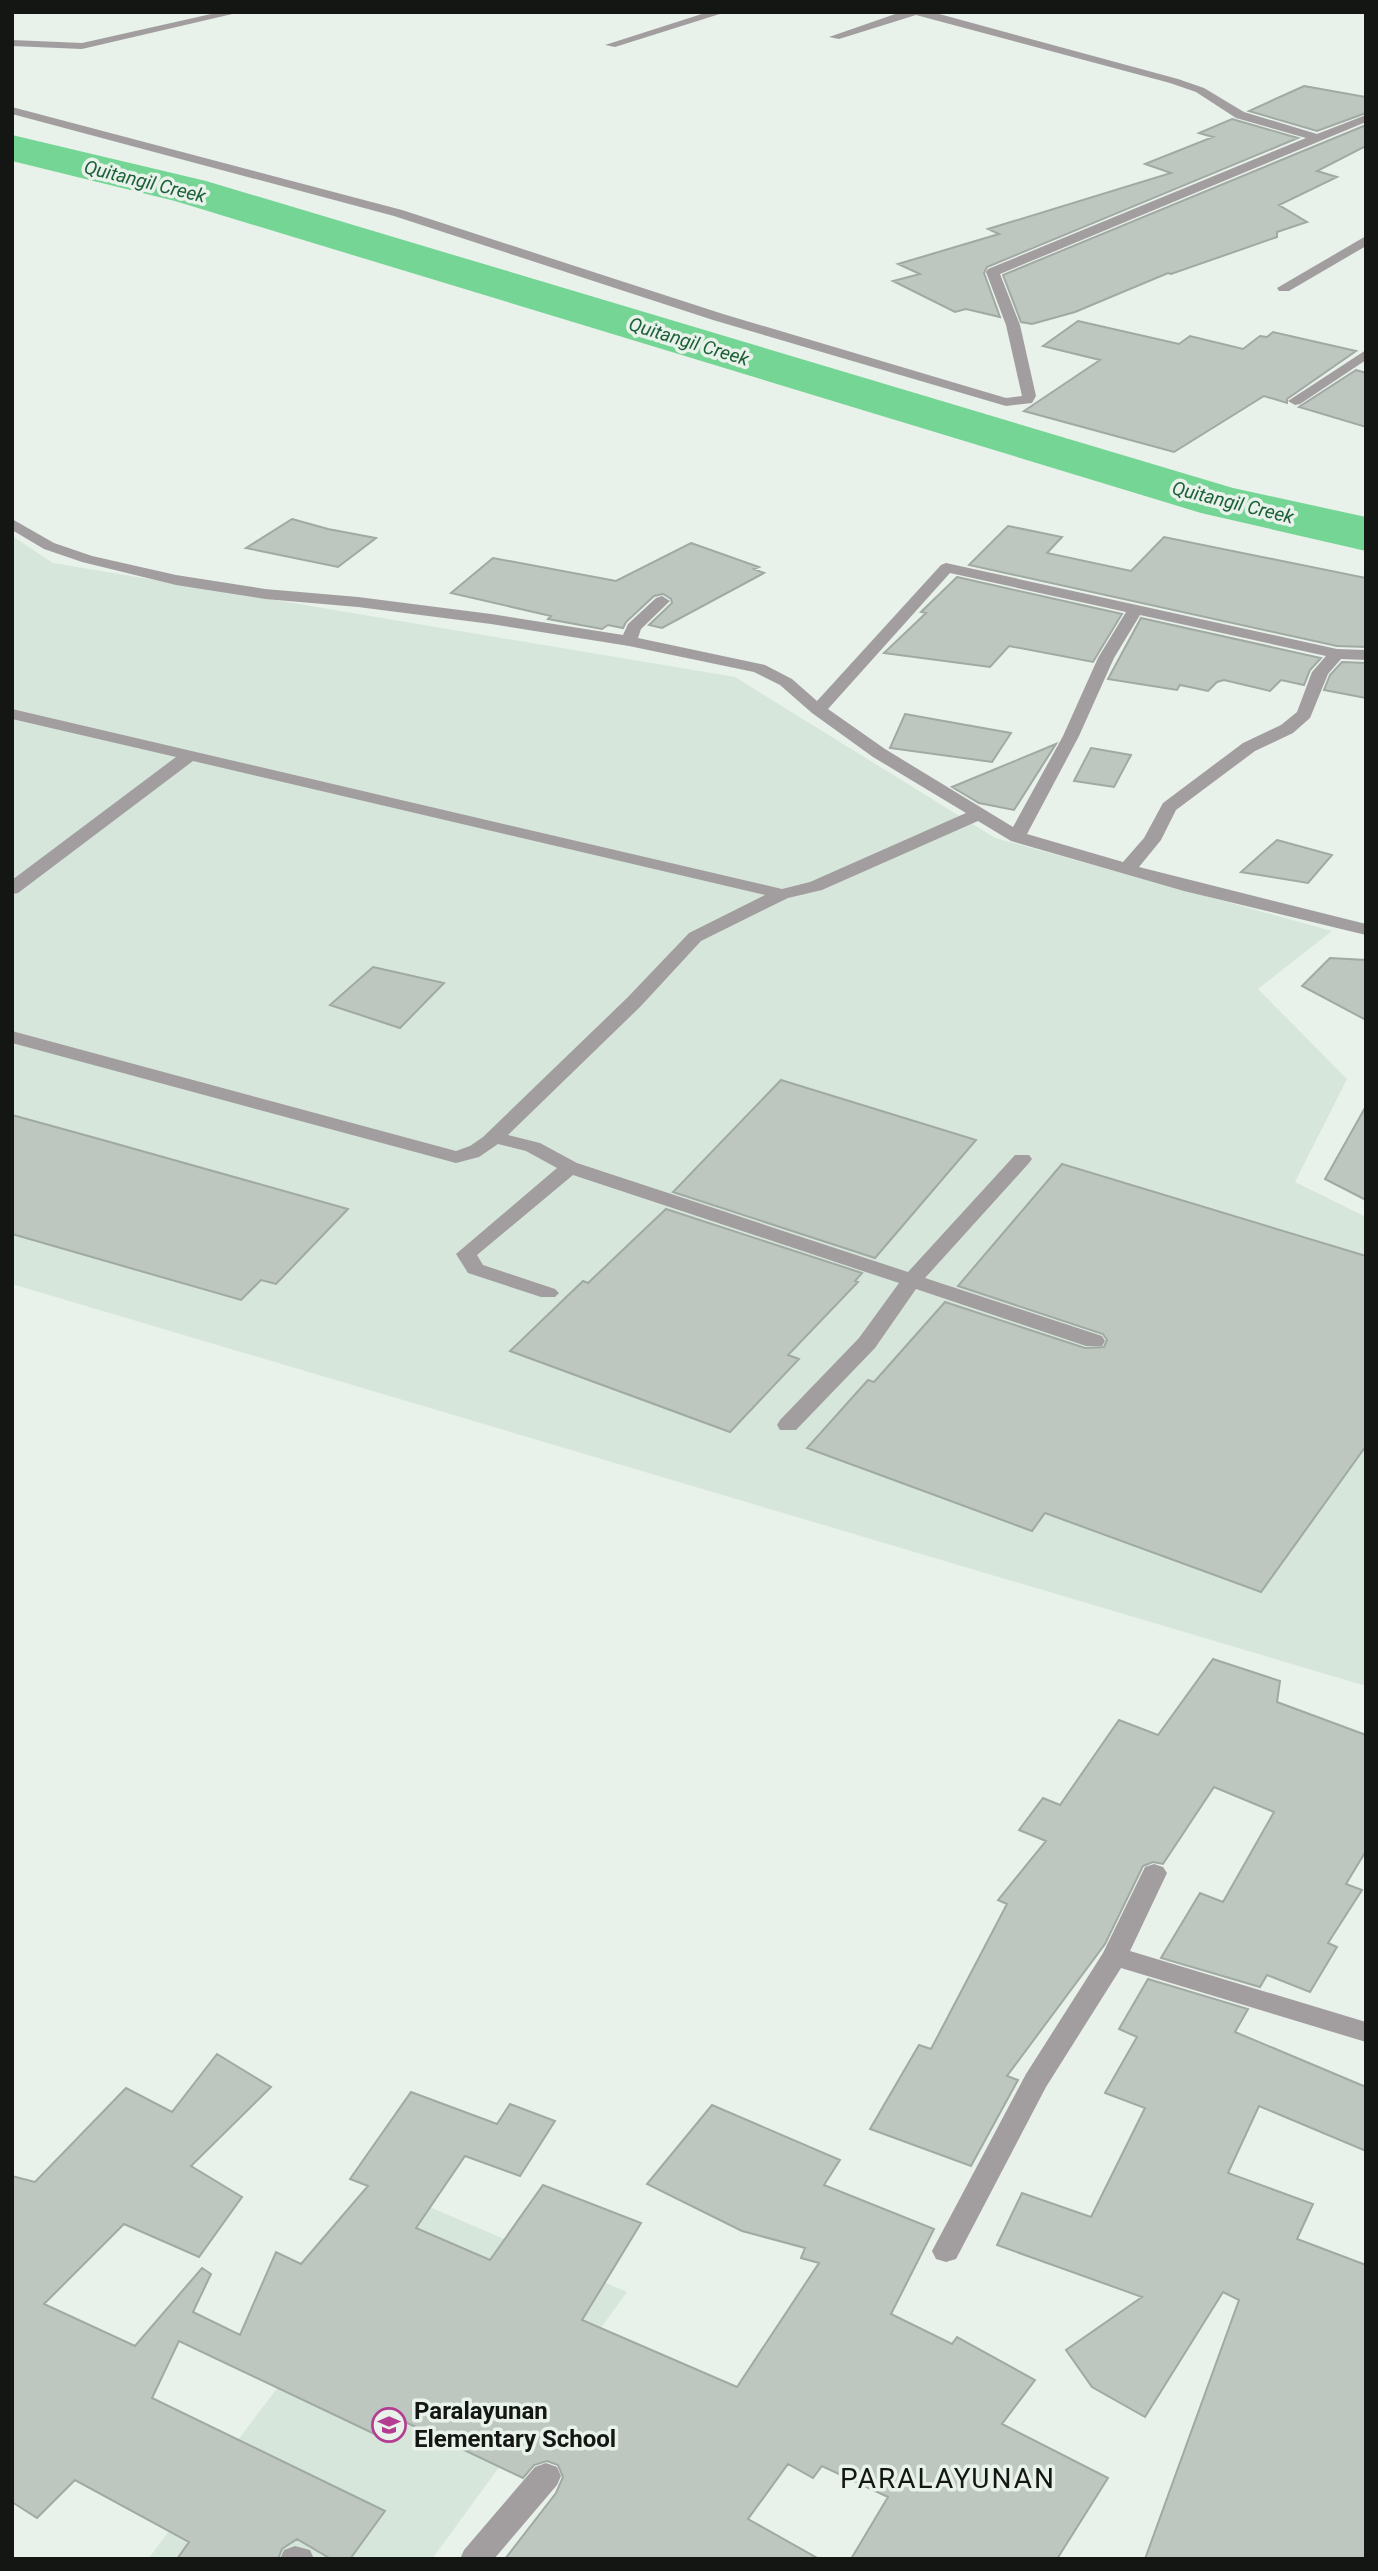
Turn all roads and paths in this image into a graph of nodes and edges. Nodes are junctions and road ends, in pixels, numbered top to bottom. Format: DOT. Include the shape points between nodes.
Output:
graph roads {
  1 [pos="236,12"];
  2 [pos="721,12"];
  3 [pos="913,12"];
  4 [pos="919,12"];
  5 [pos="835,37"];
  6 [pos="12,43"];
  7 [pos="611,45"];
  8 [pos="12,110"];
  9 [pos="1366,118"];
  10 [pos="1318,138"];
  11 [pos="1366,240"];
  12 [pos="1284,288"];
  13 [pos="1366,355"];
  14 [pos="1295,401"];
  15 [pos="12,523"];
  16 [pos="662,601"];
  17 [pos="1136,609"];
  18 [pos="629,641"];
  19 [pos="1337,654"];
  20 [pos="1366,655"];
  21 [pos="818,710"];
  22 [pos="12,714"];
  23 [pos="189,756"];
  24 [pos="977,815"];
  25 [pos="1017,837"];
  26 [pos="1127,869"];
  27 [pos="12,889"];
  28 [pos="782,894"];
  29 [pos="1366,930"];
  30 [pos="12,1037"];
  31 [pos="494,1137"];
  32 [pos="1023,1159"];
  33 [pos="570,1167"];
  34 [pos="910,1282"];
  35 [pos="548,1293"];
  36 [pos="1094,1342"];
  37 [pos="788,1425"];
  38 [pos="1154,1873"];
  39 [pos="1115,1956"];
  40 [pos="1366,2032"];
  41 [pos="946,2251"];
  42 [pos="546,2476"];
  43 [pos="475,2559"];
  1 -- 6 [label="street" via="94,45"];
  2 -- 7 [label="street"];
  3 -- 5 [label="street"];
  4 -- 10 [label="street" via="1174,81 1200,90 1240,115"];
  8 -- 10 [label="street" via="398,213 718,317 981,396 1015,402 1029,396 1013,325 993,272"];
  9 -- 10 [label="street"];
  11 -- 12 [label="street"];
  13 -- 14 [label="street"];
  15 -- 18 [label="street" via="74,555 176,580"];
  16 -- 18 [label="street" via="634,626"];
  17 -- 19 [label="street"];
  17 -- 21 [label="street" via="946,568"];
  17 -- 25 [label="street" via="1105,658 1071,736"];
  18 -- 21 [label="street" via="759,668 786,682"];
  19 -- 20 [label="street"];
  19 -- 26 [label="street" via="1320,672 1304,714 1169,807 1152,839"];
  21 -- 24 [label="street"];
  22 -- 23 [label="street"];
  23 -- 27 [label="street"];
  23 -- 28 [label="street"];
  24 -- 25 [label="street"];
  24 -- 28 [label="street" via="816,886"];
  25 -- 26 [label="street"];
  26 -- 29 [label="street"];
  28 -- 31 [label="street" via="695,937"];
  30 -- 31 [label="street" via="456,1157 482,1149"];
  31 -- 33 [label="street" via="533,1147"];
  32 -- 34 [label="street"];
  33 -- 34 [label="street"];
  33 -- 35 [label="street" via="466,1254 475,1269"];
  34 -- 36 [label="street"];
  34 -- 37 [label="street" via="867,1343"];
  38 -- 39 [label="street"];
  39 -- 40 [label="street"];
  39 -- 41 [label="street" via="1036,2081"];
  42 -- 43 [label="street"];
}
